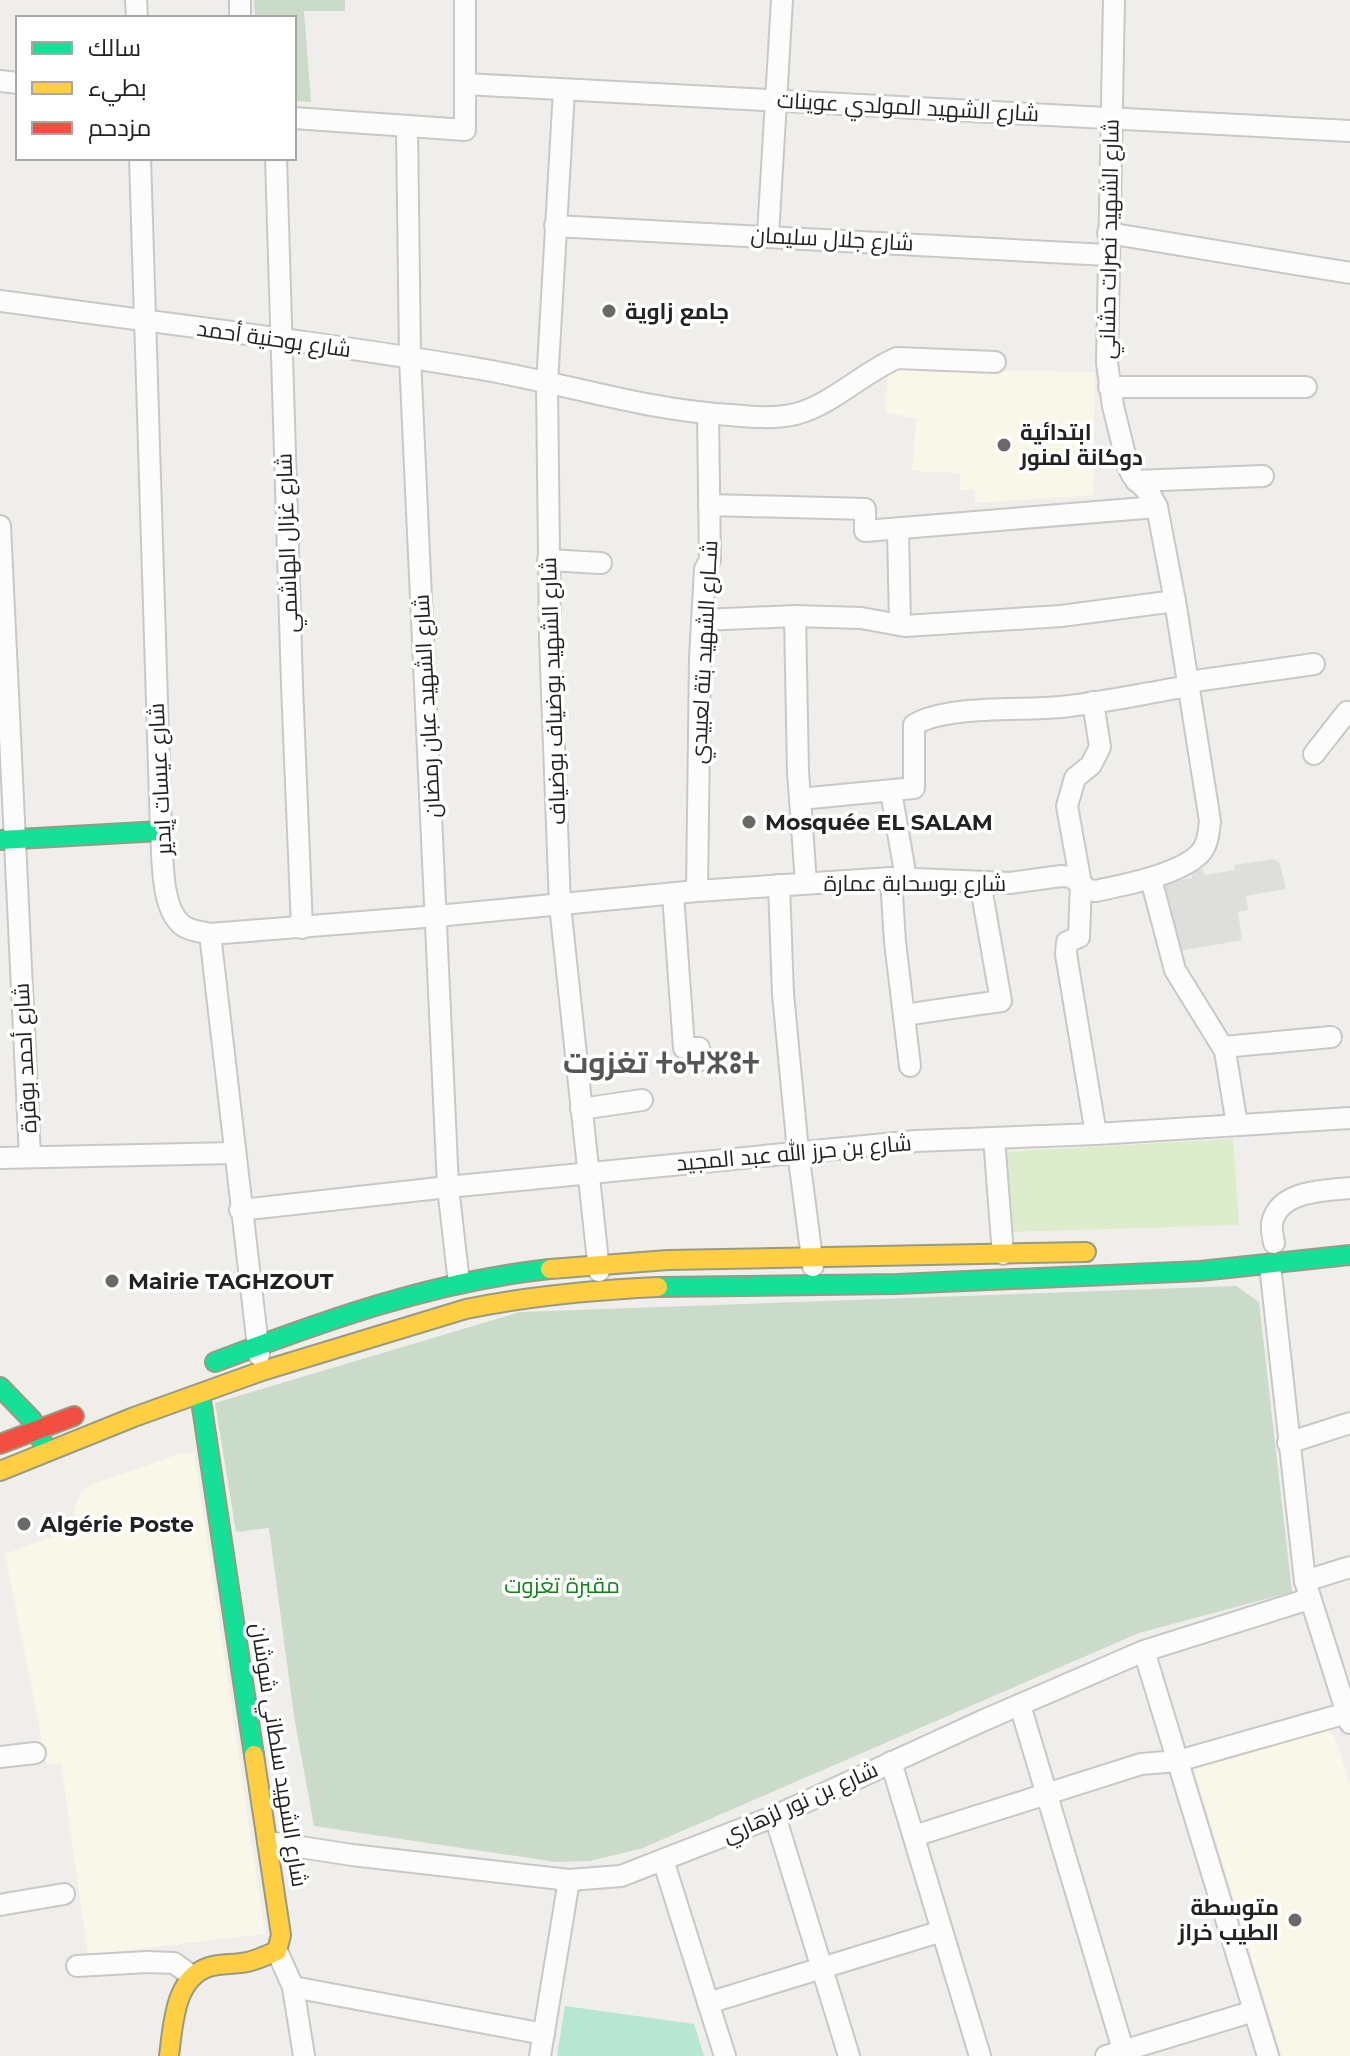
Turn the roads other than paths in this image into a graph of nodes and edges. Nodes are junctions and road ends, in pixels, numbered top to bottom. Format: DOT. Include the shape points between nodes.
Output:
graph roads {
  1 [pos="465,0"];
  2 [pos="782,0"];
  3 [pos="1114,0"];
  4 [pos="465,84"];
  5 [pos="564,90"];
  6 [pos="777,99"];
  7 [pos="1110,117"];
  8 [pos="296,118"];
  9 [pos="407,127"];
  10 [pos="1350,131"];
  11 [pos="140,160"];
  12 [pos="276,160"];
  13 [pos="555,226"];
  14 [pos="1108,233"];
  15 [pos="768,235"];
  16 [pos="1108,255"];
  17 [pos="1350,273"];
  18 [pos="0,301"];
  19 [pos="144,321"];
  20 [pos="281,339"];
  21 [pos="410,358"];
  22 [pos="995,362"];
  23 [pos="547,384"];
  24 [pos="1109,387"];
  25 [pos="1306,387"];
  26 [pos="708,414"];
  27 [pos="1263,476"];
  28 [pos="1134,478"];
  29 [pos="709,505"];
  30 [pos="1157,507"];
  31 [pos="0,526"];
  32 [pos="898,530"];
  33 [pos="548,560"];
  34 [pos="601,563"];
  35 [pos="1175,601"];
  36 [pos="795,616"];
  37 [pos="703,620"];
  38 [pos="900,625"];
  39 [pos="1314,664"];
  40 [pos="1189,684"];
  41 [pos="1093,702"];
  42 [pos="1350,712"];
  43 [pos="1314,754"];
  44 [pos="891,792"];
  45 [pos="800,799"];
  46 [pos="161,831"];
  47 [pos="7,840"];
  48 [pos="898,878"];
  49 [pos="1151,879"];
  50 [pos="980,882"];
  51 [pos="806,883"];
  52 [pos="1081,884"];
  53 [pos="779,885"];
  54 [pos="697,891"];
  55 [pos="673,894"];
  56 [pos="560,905"];
  57 [pos="437,916"];
  58 [pos="302,928"];
  59 [pos="210,934"];
  60 [pos="904,1015"];
  61 [pos="1331,1037"];
  62 [pos="1223,1047"];
  63 [pos="701,1060"];
  64 [pos="910,1066"];
  65 [pos="642,1100"];
  66 [pos="581,1109"];
  67 [pos="1350,1118"];
  68 [pos="1237,1125"];
  69 [pos="1096,1134"];
  70 [pos="994,1138"];
  71 [pos="798,1151"];
  72 [pos="234,1153"];
  73 [pos="30,1157"];
  74 [pos="0,1158"];
  75 [pos="588,1172"];
  76 [pos="448,1187"];
  77 [pos="1350,1188"];
  78 [pos="240,1210"];
  79 [pos="1273,1243"];
  80 [pos="1097,1252"];
  81 [pos="1003,1254"];
  82 [pos="1350,1255"];
  83 [pos="812,1257"];
  84 [pos="599,1263"];
  85 [pos="1270,1265"];
  86 [pos="459,1283"];
  87 [pos="815,1286"];
  88 [pos="600,1290"];
  89 [pos="257,1346"];
  90 [pos="200,1368"];
  91 [pos="262,1371"];
  92 [pos="0,1387"];
  93 [pos="200,1394"];
  94 [pos="84,1412"];
  95 [pos="1350,1423"];
  96 [pos="4,1425"];
  97 [pos="38,1430"];
  98 [pos="1288,1443"];
  99 [pos="47,1453"];
  100 [pos="21,1463"];
  101 [pos="0,1471"];
  102 [pos="1350,1567"];
  103 [pos="1307,1590"];
  104 [pos="1144,1651"];
  105 [pos="1020,1705"];
  106 [pos="1349,1716"];
  107 [pos="35,1753"];
  108 [pos="0,1757"];
  109 [pos="1178,1761"];
  110 [pos="891,1762"];
  111 [pos="1045,1795"];
  112 [pos="775,1816"];
  113 [pos="914,1836"];
  114 [pos="268,1842"];
  115 [pos="663,1860"];
  116 [pos="569,1880"];
  117 [pos="64,1894"];
  118 [pos="0,1905"];
  119 [pos="942,1931"];
  120 [pos="277,1951"];
  121 [pos="77,1966"];
  122 [pos="823,1968"];
  123 [pos="192,1976"];
  124 [pos="293,1987"];
  125 [pos="708,2003"];
  126 [pos="1254,2011"];
  127 [pos="544,2034"];
  128 [pos="1118,2054"];
  129 [pos="169,2056"];
  130 [pos="304,2056"];
  131 [pos="540,2056"];
  132 [pos="725,2056"];
  133 [pos="849,2056"];
  134 [pos="980,2056"];
  135 [pos="1268,2056"];
  1 -- 4 [label="street"];
  2 -- 6 [label="street"];
  3 -- 7 [label="street, شارع الشهيد نصرات حشاني"];
  4 -- 5 [label="street, شارع الشهيد المولدي عوينات"];
  4 -- 9 [label="street" via="465,130"];
  5 -- 6 [label="street, شارع الشهيد المولدي عوينات"];
  5 -- 13 [label="street, شارع الشهيد بوضياف بوضياف"];
  6 -- 7 [label="street, شارع الشهيد المولدي عوينات"];
  6 -- 15 [label="street"];
  7 -- 10 [label="street, شارع الشهيد المولدي عوينات"];
  7 -- 14 [label="street, شارع الشهيد نصرات حشاني"];
  8 -- 9 [label="street"];
  9 -- 21 [label="street, شارع الشهيد عبان رمضان"];
  11 -- 19 [label="street, شارع عيسات إيدير"];
  12 -- 20 [label="street, شارع غزال الهاشمي"];
  13 -- 15 [label="street, شارع جلال سليمان"];
  13 -- 23 [label="street, شارع الشهيد بوضياف بوضياف"];
  14 -- 16 [label="street, شارع الشهيد نصرات حشاني"];
  14 -- 17 [label="street"];
  15 -- 16 [label="street, شارع جلال سليمان"];
  16 -- 24 [label="street, شارع الشهيد نصرات حشاني"];
  18 -- 19 [label="street, شارع بوحنية أحمد"];
  19 -- 20 [label="street, شارع بوحنية أحمد"];
  19 -- 46 [label="street, شارع عيسات إيدير"];
  20 -- 21 [label="street, شارع بوحنية أحمد"];
  20 -- 58 [label="street, شارع غزال الهاشمي"];
  21 -- 23 [label="street, شارع بوحنية أحمد"];
  21 -- 57 [label="street, شارع الشهيد عبان رمضان"];
  22 -- 26 [label="street, شارع بوحنية أحمد" via="897,358 798,414"];
  23 -- 26 [label="street, شارع بوحنية أحمد"];
  23 -- 33 [label="street, شارع الشهيد بوضياف بوضياف"];
  24 -- 25 [label="street"];
  24 -- 28 [label="street, شارع الشهيد نصرات حشاني"];
  26 -- 29 [label="street, شــارع الشهيد بتة لعبيدي"];
  27 -- 28 [label="street"];
  28 -- 30 [label="street"];
  29 -- 32 [label="street" via="865,509 865,531"];
  29 -- 37 [label="street, شــارع الشهيد بتة لعبيدي"];
  30 -- 32 [label="street"];
  30 -- 35 [label="street"];
  31 -- 47 [label="street, شارع أحمد بوقرة"];
  32 -- 38 [label="street"];
  33 -- 34 [label="street"];
  33 -- 56 [label="street, شارع الشهيد بوضياف بوضياف"];
  35 -- 38 [label="street" via="1061,616"];
  35 -- 40 [label="street"];
  36 -- 37 [label="street"];
  36 -- 38 [label="street"];
  36 -- 45 [label="street"];
  37 -- 54 [label="street, شــارع الشهيد بتة لعبيدي"];
  39 -- 40 [label="street"];
  40 -- 41 [label="street"];
  40 -- 49 [label="street, شارع بوسحابة عمارة" via="1210,821 1206,843 1193,859"];
  41 -- 44 [label="street" via="926,717 914,725 914,788"];
  41 -- 52 [label="street" via="1100,747 1091,765 1075,778 1067,806"];
  42 -- 43 [label="street"];
  44 -- 45 [label="street"];
  44 -- 48 [label="street"];
  45 -- 51 [label="street"];
  46 -- 47 [label="main road"];
  46 -- 59 [label="street, شارع عيسات إيدير" via="167,901 173,914 185,927"];
  47 -- 73 [label="street, شارع أحمد بوقرة"];
  48 -- 50 [label="street, شارع بوسحابة عمارة"];
  48 -- 51 [label="street, شارع بوسحابة عمارة"];
  48 -- 60 [label="street"];
  49 -- 52 [label="street, شارع بوسحابة عمارة" via="1096,891"];
  49 -- 62 [label="street" via="1171,960"];
  50 -- 52 [label="street, شارع بوسحابة عمارة" via="1061,876"];
  50 -- 60 [label="street" via="1001,1001"];
  51 -- 53 [label="street, شارع بوسحابة عمارة"];
  52 -- 69 [label="street" via="1079,937 1067,942 1066,954"];
  53 -- 54 [label="street, شارع بوسحابة عمارة"];
  53 -- 71 [label="street"];
  54 -- 55 [label="street, شارع بوسحابة عمارة"];
  55 -- 56 [label="street, شارع بوسحابة عمارة"];
  55 -- 63 [label="street" via="684,1048 699,1048"];
  56 -- 57 [label="street, شارع بوسحابة عمارة"];
  56 -- 66 [label="street, شارع الشهيد بوضياف بوضياف"];
  57 -- 58 [label="street, شارع بوسحابة عمارة"];
  57 -- 76 [label="street, شارع الشهيد عبان رمضان"];
  58 -- 59 [label="street, شارع بوسحابة عمارة"];
  59 -- 72 [label="street"];
  60 -- 64 [label="street"];
  61 -- 62 [label="street"];
  62 -- 68 [label="street"];
  65 -- 66 [label="street"];
  66 -- 75 [label="street, شارع الشهيد بوضياف بوضياف"];
  67 -- 68 [label="street, شارع بن حرز الله عبد المجيد"];
  68 -- 69 [label="street, شارع بن حرز الله عبد المجيد"];
  69 -- 70 [label="street, شارع بن حرز الله عبد المجيد"];
  70 -- 71 [label="street, شارع بن حرز الله عبد المجيد"];
  70 -- 81 [label="street"];
  71 -- 75 [label="street, شارع بن حرز الله عبد المجيد"];
  71 -- 83 [label="street"];
  72 -- 73 [label="street"];
  72 -- 78 [label="street"];
  73 -- 74 [label="street"];
  75 -- 76 [label="street, شارع بن حرز الله عبد المجيد"];
  75 -- 84 [label="street, شارع الشهيد بوضياف بوضياف"];
  76 -- 78 [label="street, شارع بن حرز الله عبد المجيد"];
  76 -- 86 [label="street, شارع الشهيد عبان رمضان"];
  77 -- 79 [label="street" via="1294,1197 1279,1208 1272,1224"];
  78 -- 89 [label="street"];
  80 -- 81 [label="main road"];
  81 -- 83 [label="main road"];
  82 -- 85 [label="main road"];
  83 -- 84 [label="main road"];
  83 -- 87 [label="street"];
  84 -- 86 [label="main road"];
  84 -- 88 [label="street, شارع الشهيد بوضياف بوضياف"];
  85 -- 87 [label="main road"];
  85 -- 98 [label="street"];
  86 -- 89 [label="main road"];
  87 -- 88 [label="main road"];
  88 -- 91 [label="main road" via="466,1309"];
  89 -- 90 [label="main road"];
  89 -- 91 [label="street"];
  91 -- 93 [label="main road"];
  92 -- 97 [label="main road"];
  93 -- 99 [label="main road"];
  93 -- 114 [label="main road, شارع الشهيد سلطاني شوشان"];
  94 -- 97 [label="main road"];
  95 -- 98 [label="street"];
  96 -- 97 [label="main road"];
  96 -- 100 [label="main road"];
  97 -- 99 [label="main road"];
  98 -- 103 [label="street"];
  99 -- 100 [label="main road"];
  100 -- 101 [label="main road"];
  102 -- 103 [label="street, شارع بن نور لزهاري"];
  103 -- 104 [label="street, شارع بن نور لزهاري"];
  103 -- 106 [label="street"];
  104 -- 105 [label="street, شارع بن نور لزهاري"];
  104 -- 109 [label="street"];
  105 -- 110 [label="street, شارع بن نور لزهاري"];
  105 -- 111 [label="street"];
  106 -- 109 [label="street"];
  107 -- 108 [label="street"];
  109 -- 111 [label="street" via="1141,1764"];
  109 -- 126 [label="street"];
  110 -- 112 [label="street, شارع بن نور لزهاري"];
  110 -- 113 [label="street"];
  111 -- 113 [label="street"];
  111 -- 128 [label="street"];
  112 -- 115 [label="street, شارع بن نور لزهاري"];
  112 -- 122 [label="street"];
  113 -- 119 [label="street"];
  114 -- 116 [label="street, شارع بن نور لزهاري"];
  114 -- 120 [label="main road, شارع الشهيد سلطاني شوشان" via="281,1935"];
  115 -- 116 [label="street, شارع بن نور لزهاري" via="621,1876"];
  115 -- 125 [label="street"];
  116 -- 127 [label="street"];
  117 -- 118 [label="street"];
  119 -- 122 [label="street"];
  119 -- 134 [label="street"];
  120 -- 123 [label="main road" via="253,1961 207,1967"];
  120 -- 124 [label="street"];
  121 -- 123 [label="street" via="174,1963"];
  122 -- 125 [label="street"];
  122 -- 133 [label="street"];
  123 -- 129 [label="main road" via="177,2011"];
  124 -- 127 [label="street"];
  124 -- 130 [label="street"];
  125 -- 132 [label="street"];
  126 -- 128 [label="street"];
  126 -- 135 [label="street"];
  127 -- 131 [label="street"];
}
